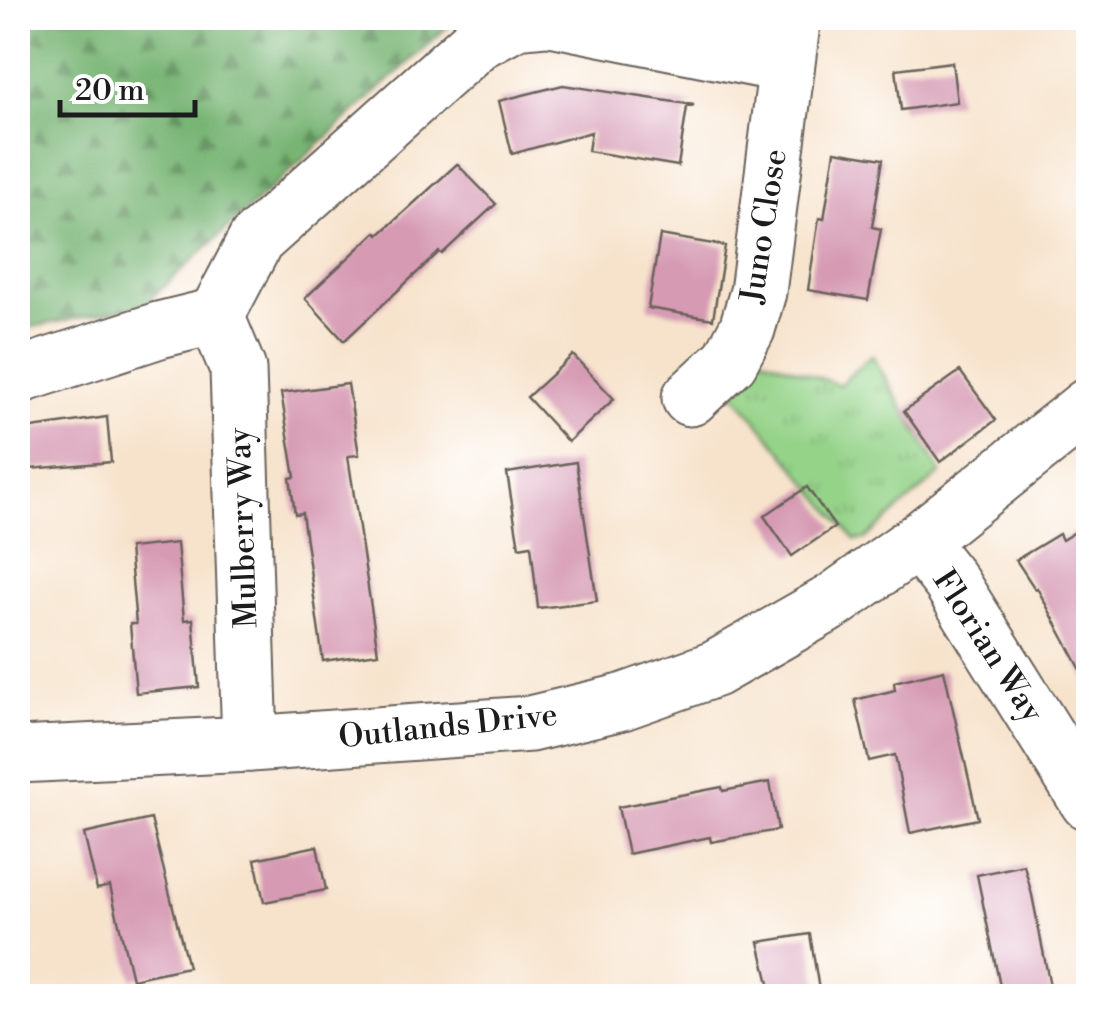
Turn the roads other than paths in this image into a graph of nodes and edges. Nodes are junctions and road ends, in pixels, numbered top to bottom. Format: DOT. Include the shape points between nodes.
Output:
graph roads {
  1 [pos="549,18"];
  2 [pos="216,316"];
  3 [pos="18,376"];
  4 [pos="690,398"];
  5 [pos="1088,406"];
  6 [pos="918,541"];
  7 [pos="250,744"];
  8 [pos="18,755"];
  9 [pos="1088,802"];
  1 -- 2 [label="street" via="516,21 478,42 256,240"];
  1 -- 4 [label="street, Juno Close" via="789,48 758,292 730,360"];
  2 -- 3 [label="street"];
  2 -- 7 [label="street, Mulberry Way" via="238,370"];
  5 -- 6 [label="street, Outlands Drive"];
  6 -- 7 [label="street, Outlands Drive" via="832,602 715,669 622,702 530,724"];
  6 -- 9 [label="street, Florian Way"];
  7 -- 8 [label="street, Outlands Drive"];
}
